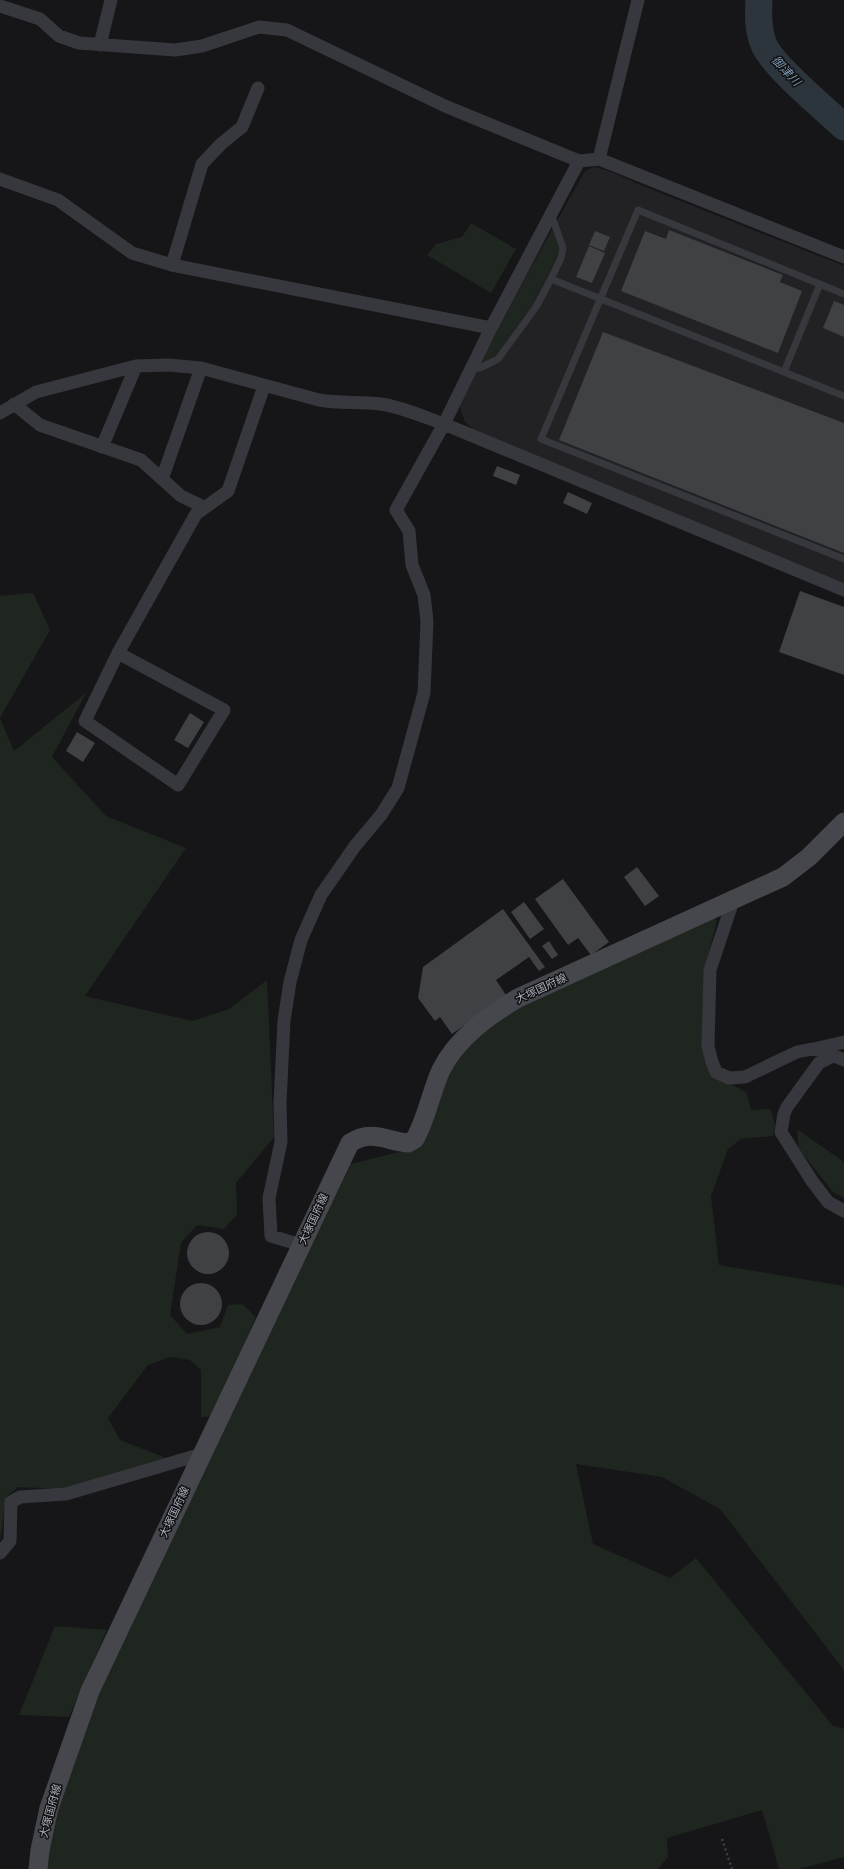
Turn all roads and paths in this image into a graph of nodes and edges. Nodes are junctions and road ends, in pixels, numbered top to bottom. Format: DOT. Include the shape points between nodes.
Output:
graph roads {
  1 [pos="111,0"];
  2 [pos="638,0"];
  3 [pos="0,6"];
  4 [pos="100,45"];
  5 [pos="258,88"];
  6 [pos="599,159"];
  7 [pos="579,161"];
  8 [pos="0,179"];
  9 [pos="551,214"];
  10 [pos="844,257"];
  11 [pos="172,265"];
  12 [pos="551,279"];
  13 [pos="820,284"];
  14 [pos="844,294"];
  15 [pos="601,299"];
  16 [pos="491,328"];
  17 [pos="136,366"];
  18 [pos="472,367"];
  19 [pos="201,368"];
  20 [pos="784,372"];
  21 [pos="264,386"];
  22 [pos="844,396"];
  23 [pos="14,404"];
  24 [pos="0,413"];
  25 [pos="444,424"];
  26 [pos="102,447"];
  27 [pos="162,479"];
  28 [pos="204,507"];
  29 [pos="844,559"];
  30 [pos="844,590"];
  31 [pos="118,653"];
  32 [pos="844,822"];
  33 [pos="733,901"];
  34 [pos="844,1042"];
  35 [pos="812,1049"];
  36 [pos="838,1058"];
  37 [pos="844,1211"];
  38 [pos="301,1245"];
  39 [pos="202,1454"];
  40 [pos="0,1553"];
  41 [pos="722,1839"];
  42 [pos="38,1869"];
  43 [pos="732,1869"];
  1 -- 4 [label="street"];
  2 -- 6 [label="street"];
  3 -- 4 [label="street" via="40,20 59,36 79,43"];
  4 -- 7 [label="street" via="175,50 202,46 259,27 287,30 445,106"];
  5 -- 11 [label="street" via="242,127 202,164"];
  6 -- 7 [label="street"];
  6 -- 10 [label="street"];
  7 -- 9 [label="street"];
  8 -- 11 [label="street" via="58,200 132,253"];
  9 -- 12 [label="lane" via="563,248"];
  9 -- 16 [label="street"];
  11 -- 16 [label="street"];
  12 -- 15 [label="lane"];
  12 -- 18 [label="lane" via="536,307 498,359 480,368"];
  13 -- 14 [label="lane"];
  13 -- 15 [label="lane" via="638,210"];
  13 -- 20 [label="lane"];
  15 -- 20 [label="lane"];
  15 -- 29 [label="lane" via="541,439"];
  16 -- 18 [label="street"];
  17 -- 19 [label="street" via="170,365"];
  17 -- 23 [label="street" via="36,392"];
  17 -- 26 [label="street"];
  18 -- 25 [label="street"];
  19 -- 21 [label="street"];
  19 -- 27 [label="street"];
  20 -- 22 [label="lane"];
  21 -- 25 [label="street" via="336,403 367,402 384,405"];
  21 -- 28 [label="street" via="228,491"];
  23 -- 24 [label="street"];
  23 -- 26 [label="street" via="40,425"];
  25 -- 30 [label="street"];
  25 -- 38 [label="street" via="396,510 409,531 412,565 424,595 427,621 424,692 398,788 321,895 301,940 290,982 284,1020 281,1142 268,1198 272,1236"];
  26 -- 27 [label="street" via="141,460"];
  27 -- 28 [label="street" via="181,496"];
  28 -- 31 [label="street" via="196,514"];
  31 -- 31 [label="street" via="84,721 178,785 224,710"];
  32 -- 33 [label="main road, 大塚国府線" via="783,877"];
  33 -- 35 [label="street" via="710,970 708,1046 716,1072 730,1078 745,1077 797,1052"];
  33 -- 38 [label="main road, 大塚国府線" via="518,998 473,1029 442,1070 415,1139 408,1143 370,1136 359,1137 350,1143"];
  34 -- 35 [label="street"];
  35 -- 36 [label="street"];
  36 -- 37 [label="street" via="819,1063 787,1107 781,1132 828,1202"];
  38 -- 39 [label="main road, 大塚国府線"];
  39 -- 40 [label="street" via="66,1494 20,1497 11,1502 10,1541"];
  39 -- 42 [label="main road, 大塚国府線" via="90,1691 49,1808"];
  41 -- 43 [label="path"];
}
